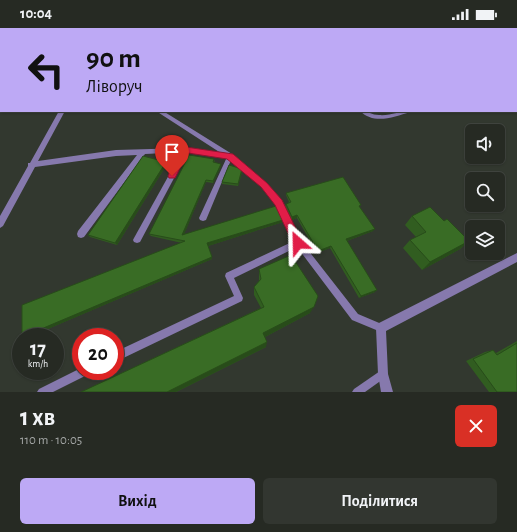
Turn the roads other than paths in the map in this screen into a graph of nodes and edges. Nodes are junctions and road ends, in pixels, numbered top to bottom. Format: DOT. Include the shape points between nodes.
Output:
graph roads {
  1 [pos="61,112"];
  2 [pos="161,112"];
  3 [pos="364,112"];
  4 [pos="404,112"];
  5 [pos="186,150"];
  6 [pos="143,152"];
  7 [pos="230,156"];
  8 [pos="31,166"];
  9 [pos="202,218"];
  10 [pos="0,224"];
  11 [pos="81,234"];
  12 [pos="137,240"];
  13 [pos="298,243"];
  14 [pos="517,257"];
  15 [pos="381,328"];
  16 [pos="124,353"];
  17 [pos="384,374"];
  18 [pos="72,378"];
  19 [pos="42,392"];
  20 [pos="357,392"];
  21 [pos="387,392"];
  1 -- 8 [label="street"];
  2 -- 7 [label="lane"];
  3 -- 4 [label="street" via="372,117 383,118"];
  5 -- 6 [label="street"];
  5 -- 7 [label="street"];
  5 -- 12 [label="lane"];
  6 -- 8 [label="street" via="116,153"];
  6 -- 11 [label="street"];
  7 -- 9 [label="lane"];
  7 -- 13 [label="lane" via="264,185 279,202"];
  8 -- 10 [label="street"];
  13 -- 15 [label="lane" via="355,317"];
  13 -- 16 [label="lane" via="229,276 239,298"];
  14 -- 15 [label="street"];
  15 -- 17 [label="street"];
  17 -- 20 [label="lane"];
  17 -- 21 [label="street"];
  18 -- 19 [label="lane"];
}
